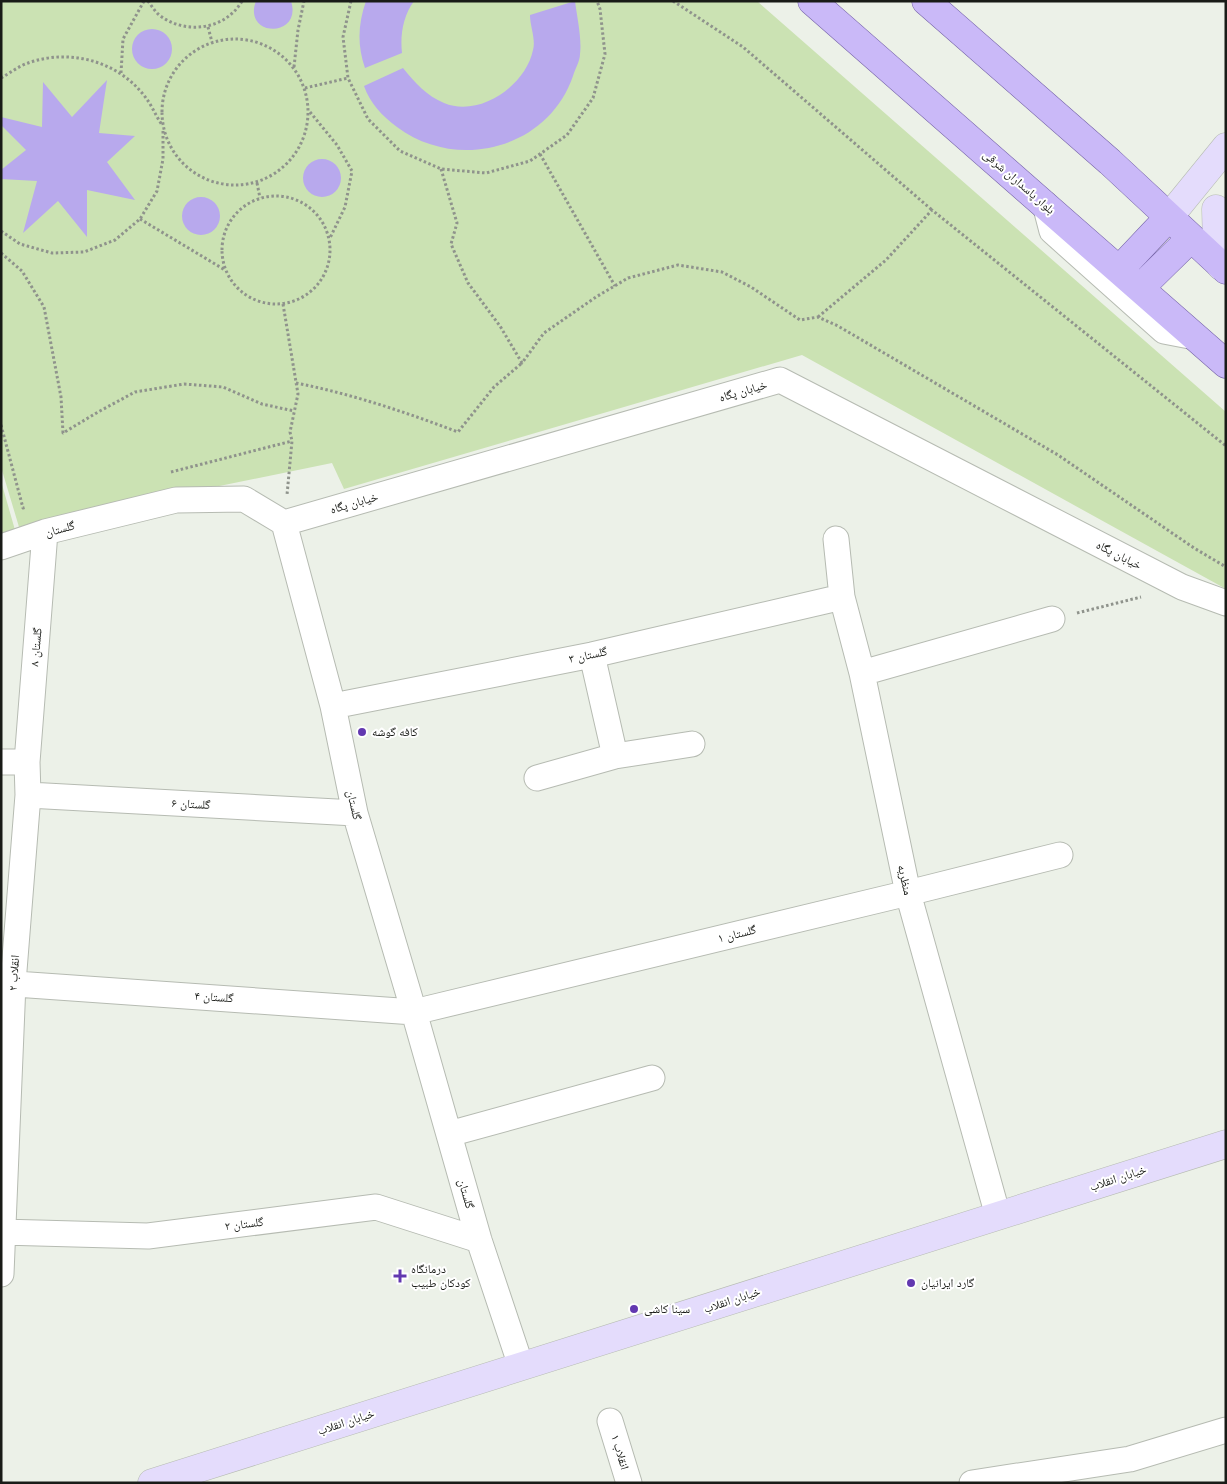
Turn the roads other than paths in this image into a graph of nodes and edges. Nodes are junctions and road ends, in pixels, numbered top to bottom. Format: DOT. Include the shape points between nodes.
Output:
graph roads {
  1 [pos="812,1"];
  2 [pos="926,1"];
  3 [pos="1226,147"];
  4 [pos="1045,204"];
  5 [pos="1221,204"];
  6 [pos="1169,217"];
  7 [pos="1191,238"];
  8 [pos="1224,268"];
  9 [pos="1119,270"];
  10 [pos="1140,288"];
  11 [pos="1195,337"];
  12 [pos="1226,364"];
  13 [pos="284,523"];
  14 [pos="45,532"];
  15 [pos="836,540"];
  16 [pos="1,547"];
  17 [pos="842,597"];
  18 [pos="1226,603"];
  19 [pos="1052,619"];
  20 [pos="592,655"];
  21 [pos="862,674"];
  22 [pos="333,706"];
  23 [pos="692,744"];
  24 [pos="615,756"];
  25 [pos="1,762"];
  26 [pos="27,762"];
  27 [pos="537,778"];
  28 [pos="28,795"];
  29 [pos="355,813"];
  30 [pos="1060,855"];
  31 [pos="908,893"];
  32 [pos="7,983"];
  33 [pos="414,1012"];
  34 [pos="652,1078"];
  35 [pos="449,1134"];
  36 [pos="1226,1144"];
  37 [pos="998,1216"];
  38 [pos="2,1232"];
  39 [pos="479,1240"];
  40 [pos="1,1274"];
  41 [pos="520,1366"];
  42 [pos="610,1421"];
  43 [pos="1226,1430"];
  44 [pos="978,1482"];
  45 [pos="152,1483"];
  46 [pos="629,1483"];
  1 -- 4 [label="main road, بلوار پاسداران شرقی"];
  2 -- 6 [label="main road"];
  3 -- 6 [label="main road"];
  4 -- 9 [label="main road, بلوار پاسداران شرقی"];
  4 -- 11 [label="street" via="1052,231 1164,331"];
  5 -- 7 [label="main road"];
  5 -- 8 [label="main road" via="1217,247"];
  6 -- 7 [label="main road"];
  6 -- 9 [label="main road"];
  7 -- 8 [label="main road"];
  7 -- 10 [label="main road"];
  9 -- 10 [label="main road, بلوار پاسداران شرقی"];
  10 -- 11 [label="main road, بلوار پاسداران شرقی"];
  11 -- 12 [label="main road, بلوار پاسداران شرقی"];
  13 -- 14 [label="street, گلستان" via="244,499 176,500"];
  13 -- 18 [label="street, خیابان پگاه" via="780,380 1182,587"];
  13 -- 22 [label="street, گلستان"];
  14 -- 16 [label="street, گلستان"];
  14 -- 26 [label="street, گلستان ۸"];
  15 -- 17 [label="street, منظریه"];
  17 -- 20 [label="street, گلستان ۳"];
  17 -- 21 [label="street, منظریه"];
  19 -- 21 [label="street"];
  20 -- 22 [label="street, گلستان ۳"];
  20 -- 24 [label="street"];
  21 -- 31 [label="street, منظریه"];
  22 -- 29 [label="street, گلستان"];
  23 -- 24 [label="street"];
  24 -- 27 [label="street"];
  25 -- 26 [label="street"];
  26 -- 28 [label="street, انقلاب ۲"];
  28 -- 29 [label="street, گلستان ۶"];
  28 -- 32 [label="street, انقلاب ۲"];
  29 -- 33 [label="street, گلستان"];
  30 -- 31 [label="street, گلستان ۱"];
  31 -- 33 [label="street, گلستان ۱"];
  31 -- 37 [label="street, منظریه"];
  32 -- 33 [label="street, گلستان ۴"];
  32 -- 38 [label="street, انقلاب ۲"];
  33 -- 35 [label="street, گلستان"];
  34 -- 35 [label="street"];
  35 -- 39 [label="street, گلستان"];
  36 -- 37 [label="main road, خیابان انقلاب"];
  37 -- 41 [label="main road, خیابان انقلاب"];
  38 -- 39 [label="street, گلستان ۲" via="148,1236 376,1207"];
  38 -- 40 [label="street, انقلاب ۲"];
  39 -- 41 [label="street, گلستان"];
  41 -- 45 [label="main road, خیابان انقلاب"];
  42 -- 46 [label="street, انقلاب ۱"];
  43 -- 44 [label="street" via="1130,1459"];
}
